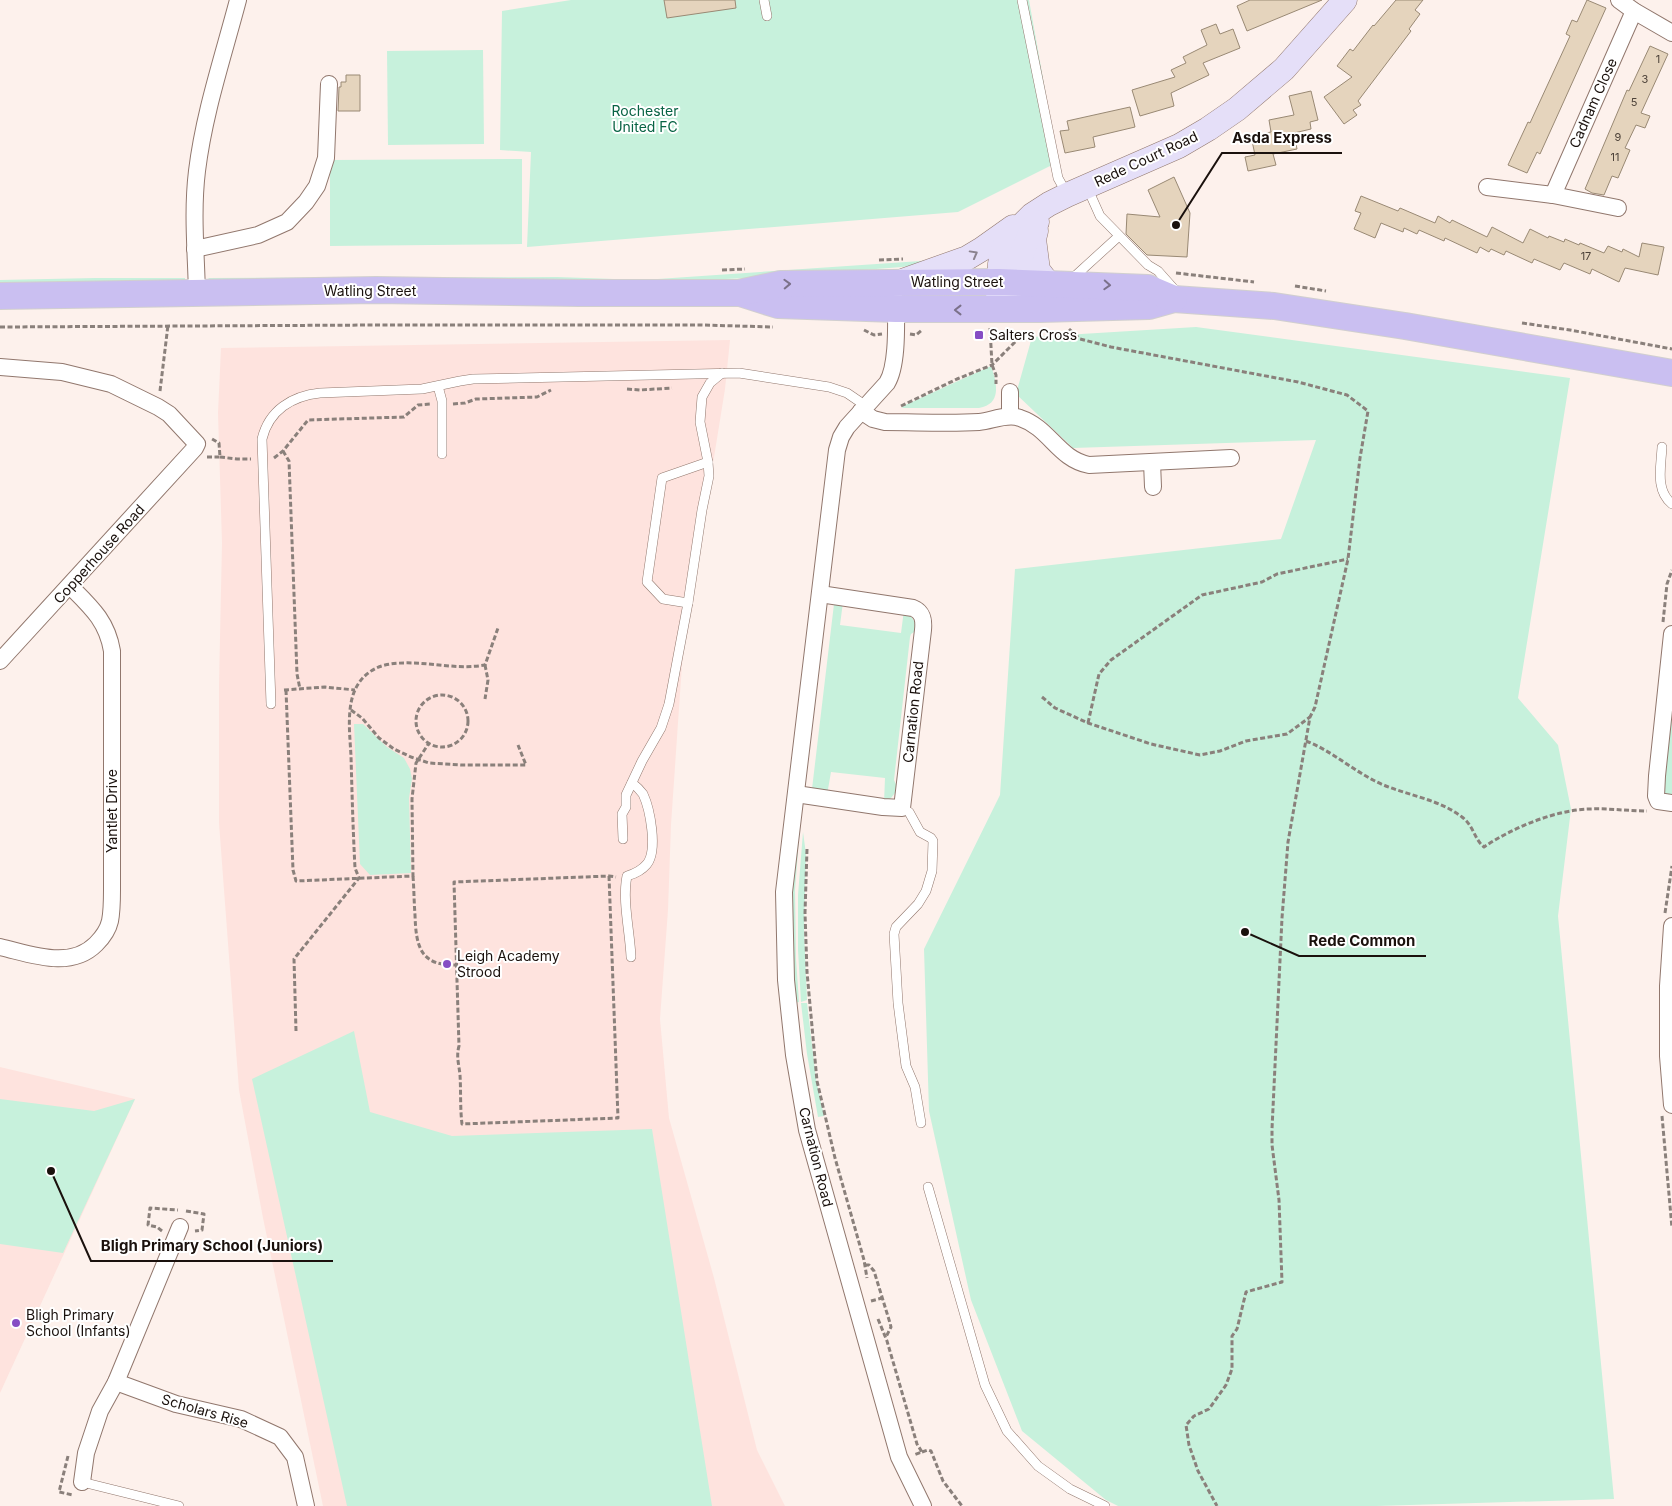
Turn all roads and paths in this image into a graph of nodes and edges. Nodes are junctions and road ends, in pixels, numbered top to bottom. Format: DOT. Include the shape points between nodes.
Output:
graph roads {
  1 [pos="238,0"];
  2 [pos="764,0"];
  3 [pos="1022,0"];
  4 [pos="1344,0"];
  5 [pos="1620,0"];
  6 [pos="1634,11"];
  7 [pos="767,16"];
  8 [pos="1672,33"];
  9 [pos="330,84"];
  10 [pos="1487,188"];
  11 [pos="1553,195"];
  12 [pos="1054,204"];
  13 [pos="1618,208"];
  14 [pos="1119,236"];
  15 [pos="195,249"];
  16 [pos="909,258"];
  17 [pos="876,261"];
  18 [pos="718,271"];
  19 [pos="743,281"];
  20 [pos="896,282"];
  21 [pos="1007,282"];
  22 [pos="1060,284"];
  23 [pos="196,293"];
  24 [pos="0,296"];
  25 [pos="1179,299"];
  26 [pos="1062,317"];
  27 [pos="895,322"];
  28 [pos="1005,322"];
  29 [pos="168,325"];
  30 [pos="928,326"];
  31 [pos="779,327"];
  32 [pos="0,328"];
  33 [pos="855,329"];
  34 [pos="874,335"];
  35 [pos="878,339"];
  36 [pos="992,365"];
  37 [pos="0,367"];
  38 [pos="722,374"];
  39 [pos="1672,374"];
  40 [pos="672,375"];
  41 [pos="438,386"];
  42 [pos="622,388"];
  43 [pos="553,389"];
  44 [pos="1003,391"];
  45 [pos="442,404"];
  46 [pos="158,407"];
  47 [pos="864,409"];
  48 [pos="907,409"];
  49 [pos="1010,416"];
  50 [pos="1662,447"];
  51 [pos="283,451"];
  52 [pos="442,454"];
  53 [pos="220,457"];
  54 [pos="1232,458"];
  55 [pos="262,459"];
  56 [pos="708,462"];
  57 [pos="1152,462"];
  58 [pos="1153,487"];
  59 [pos="1672,504"];
  60 [pos="1348,559"];
  61 [pos="70,586"];
  62 [pos="820,594"];
  63 [pos="688,603"];
  64 [pos="498,628"];
  65 [pos="1672,634"];
  66 [pos="0,662"];
  67 [pos="484,665"];
  68 [pos="300,689"];
  69 [pos="286,690"];
  70 [pos="355,690"];
  71 [pos="271,691"];
  72 [pos="1042,697"];
  73 [pos="485,699"];
  74 [pos="271,704"];
  75 [pos="350,710"];
  76 [pos="1310,717"];
  77 [pos="1088,723"];
  78 [pos="1306,741"];
  79 [pos="429,744"];
  80 [pos="518,745"];
  81 [pos="418,760"];
  82 [pos="632,783"];
  83 [pos="796,794"];
  84 [pos="1672,803"];
  85 [pos="905,810"];
  86 [pos="1651,811"];
  87 [pos="623,839"];
  88 [pos="806,842"];
  89 [pos="414,876"];
  90 [pos="609,876"];
  91 [pos="627,876"];
  92 [pos="359,878"];
  93 [pos="1672,926"];
  94 [pos="1671,942"];
  95 [pos="0,947"];
  96 [pos="631,957"];
  97 [pos="456,965"];
  98 [pos="296,1031"];
  99 [pos="1672,1105"];
  100 [pos="921,1123"];
  101 [pos="928,1187"];
  102 [pos="185,1230"];
  103 [pos="164,1235"];
  104 [pos="865,1265"];
  105 [pos="867,1280"];
  106 [pos="869,1296"];
  107 [pos="882,1298"];
  108 [pos="868,1302"];
  109 [pos="872,1306"];
  110 [pos="876,1313"];
  111 [pos="886,1337"];
  112 [pos="116,1382"];
  113 [pos="922,1452"];
  114 [pos="69,1454"];
  115 [pos="912,1460"];
  116 [pos="89,1484"];
  117 [pos="179,1506"];
  118 [pos="306,1506"];
  119 [pos="923,1506"];
  120 [pos="962,1506"];
  121 [pos="1104,1506"];
  122 [pos="1217,1506"];
  1 -- 15 [label="street" via="201,141 194,209"];
  2 -- 7 [label="lane"];
  3 -- 12 [label="lane" via="1058,178"];
  4 -- 12 [label="main road, Rede Court Road" via="1284,69 1237,109 1179,146"];
  5 -- 6 [label="street"];
  6 -- 8 [label="street"];
  6 -- 11 [label="street, Cadnam Close"];
  9 -- 15 [label="street" via="326,158 317,186 306,202 288,222 258,235"];
  10 -- 11 [label="street"];
  11 -- 13 [label="street"];
  12 -- 14 [label="lane" via="1100,216"];
  20 -- 12 [label="main road, one-way" via="967,258"];
  12 -- 21 [label="main road, Rede Court Road" via="1013,234 1004,247 1000,264"];
  12 -- 22 [label="main road" via="1034,239 1038,270"];
  14 -- 22 [label="lane" via="1074,277"];
  14 -- 25 [label="lane" via="1158,271"];
  15 -- 23 [label="street"];
  16 -- 17 [label="path"];
  18 -- 19 [label="path"];
  19 -- 20 [label="main road, Watling Street, one-way" via="781,284"];
  19 -- 23 [label="main road, Watling Street" via="580,293 376,290"];
  19 -- 27 [label="main road, Watling Street" via="778,305"];
  20 -- 21 [label="main road, Watling Street"];
  20 -- 27 [label="street, Carnation Road"];
  21 -- 22 [label="main road, Watling Street"];
  21 -- 28 [label="main road, Rede Court Road"];
  22 -- 25 [label="main road, Watling Street, one-way" via="1148,288"];
  23 -- 24 [label="main road, Watling Street"];
  25 -- 26 [label="main road, Watling Street"];
  25 -- 39 [label="main road" via="1274,306"];
  26 -- 28 [label="main road, Watling Street"];
  26 -- 60 [label="path" via="1080,339 1298,382 1347,395 1368,412"];
  28 -- 27 [label="main road, Watling Street, one-way"];
  27 -- 30 [label="path" via="916,335"];
  27 -- 34 [label="path"];
  27 -- 47 [label="street, Carnation Road" via="892,374"];
  28 -- 36 [label="path"];
  28 -- 36 [label="path"];
  29 -- 31 [label="path"];
  29 -- 32 [label="path"];
  29 -- 46 [label="path"];
  33 -- 34 [label="path"];
  34 -- 35 [label="path"];
  36 -- 44 [label="path"];
  36 -- 48 [label="path" via="900,407"];
  37 -- 46 [label="street" via="62,372 111,384"];
  38 -- 40 [label="lane"];
  38 -- 47 [label="lane" via="747,374 829,387 847,393"];
  38 -- 56 [label="lane" via="710,383 702,397 700,422"];
  40 -- 41 [label="lane" via="473,379"];
  40 -- 42 [label="path" via="672,389"];
  41 -- 45 [label="lane"];
  41 -- 55 [label="lane" via="320,393 293,398 277,411 267,426 262,439"];
  43 -- 45 [label="path" via="537,397"];
  44 -- 49 [label="street"];
  45 -- 51 [label="path" via="418,405 404,417 310,420"];
  45 -- 52 [label="lane"];
  46 -- 61 [label="street, Copperhouse Road" via="197,444 196,448"];
  47 -- 49 [label="street" via="873,419 885,422 971,422"];
  47 -- 62 [label="street, Carnation Road" via="844,431 838,445"];
  49 -- 57 [label="street" via="1038,427 1069,458 1082,464"];
  50 -- 59 [label="lane" via="1660,480 1665,497"];
  51 -- 55 [label="path" via="274,458"];
  51 -- 68 [label="path" via="289,461"];
  53 -- 55 [label="path"];
  54 -- 57 [label="street"];
  55 -- 71 [label="lane"];
  56 -- 63 [label="lane" via="709,476"];
  56 -- 63 [label="lane" via="662,478 658,503 647,582 663,599"];
  57 -- 58 [label="street"];
  60 -- 76 [label="path" via="1315,707"];
  60 -- 77 [label="path" via="1202,595 1111,660 1099,674"];
  61 -- 66 [label="street, Copperhouse Road"];
  61 -- 95 [label="street, Yantlet Drive" via="102,621 112,651 110,918 100,940 91,949 74,957 54,958"];
  62 -- 83 [label="street, Carnation Road"];
  62 -- 85 [label="street, Carnation Road" via="913,608 922,614"];
  63 -- 82 [label="lane" via="666,714"];
  64 -- 67 [label="path"];
  65 -- 84 [label="street" via="1656,796 1658,801"];
  67 -- 70 [label="path" via="388,665 367,674"];
  67 -- 73 [label="path" via="488,680"];
  68 -- 69 [label="path"];
  68 -- 70 [label="path"];
  69 -- 71 [label="path"];
  69 -- 92 [label="path" via="293,871 296,880"];
  70 -- 75 [label="path"];
  71 -- 74 [label="lane"];
  72 -- 77 [label="path" via="1055,708"];
  75 -- 81 [label="path" via="382,740"];
  75 -- 92 [label="path" via="355,868"];
  76 -- 77 [label="path" via="1288,734 1246,741 1200,755 1151,744"];
  76 -- 78 [label="path"];
  78 -- 86 [label="path" via="1380,783 1454,811 1470,824 1484,848 1531,823 1567,812 1590,808"];
  78 -- 122 [label="path" via="1288,842 1272,1129 1280,1200 1282,1282 1246,1292 1237,1329 1232,1336 1232,1369 1226,1385 1209,1409 1194,1416 1186,1425 1198,1471"];
  79 -- 79 [label="path" via="447,747 462,739 467,732 468,715 459,700 444,694 435,695 420,706 416,723 418,731"];
  79 -- 81 [label="path"];
  80 -- 81 [label="path" via="526,765 435,765"];
  81 -- 89 [label="path" via="412,799"];
  82 -- 87 [label="lane" via="622,813"];
  82 -- 91 [label="lane" via="644,796 652,830 652,847 647,863"];
  83 -- 85 [label="street"];
  83 -- 119 [label="street, Carnation Road" via="784,892 785,951 794,1055 805,1121 899,1457"];
  85 -- 100 [label="lane" via="933,844 932,871 926,891 896,927 894,934 906,1066 915,1087"];
  88 -- 104 [label="path" via="806,972 817,1081"];
  89 -- 92 [label="path"];
  89 -- 97 [label="path" via="419,948 432,960"];
  90 -- 91 [label="path"];
  90 -- 97 [label="path" via="454,882"];
  90 -- 97 [label="path" via="618,1118 462,1124 457,1065"];
  91 -- 96 [label="lane" via="625,891"];
  92 -- 98 [label="path" via="294,957"];
  93 -- 94 [label="street"];
  94 -- 99 [label="street" via="1668,1056"];
  101 -- 121 [label="lane" via="985,1385 1008,1431 1038,1466 1070,1489"];
  102 -- 103 [label="path" via="202,1230 204,1214 152,1207 148,1224 159,1228"];
  102 -- 112 [label="street"];
  104 -- 105 [label="path"];
  104 -- 107 [label="path" via="874,1271"];
  106 -- 108 [label="path"];
  107 -- 108 [label="path"];
  107 -- 111 [label="path" via="891,1326"];
  108 -- 109 [label="path"];
  110 -- 111 [label="path"];
  111 -- 113 [label="path" via="916,1443"];
  112 -- 116 [label="street" via="100,1411 86,1453"];
  112 -- 118 [label="street, Scholars Rise" via="176,1404 241,1419 280,1437 295,1457"];
  113 -- 115 [label="path" via="911,1456"];
  113 -- 120 [label="path" via="931,1452 944,1482"];
  114 -- 116 [label="path" via="59,1492 75,1496 84,1488 94,1489"];
  116 -- 117 [label="lane"];
}
